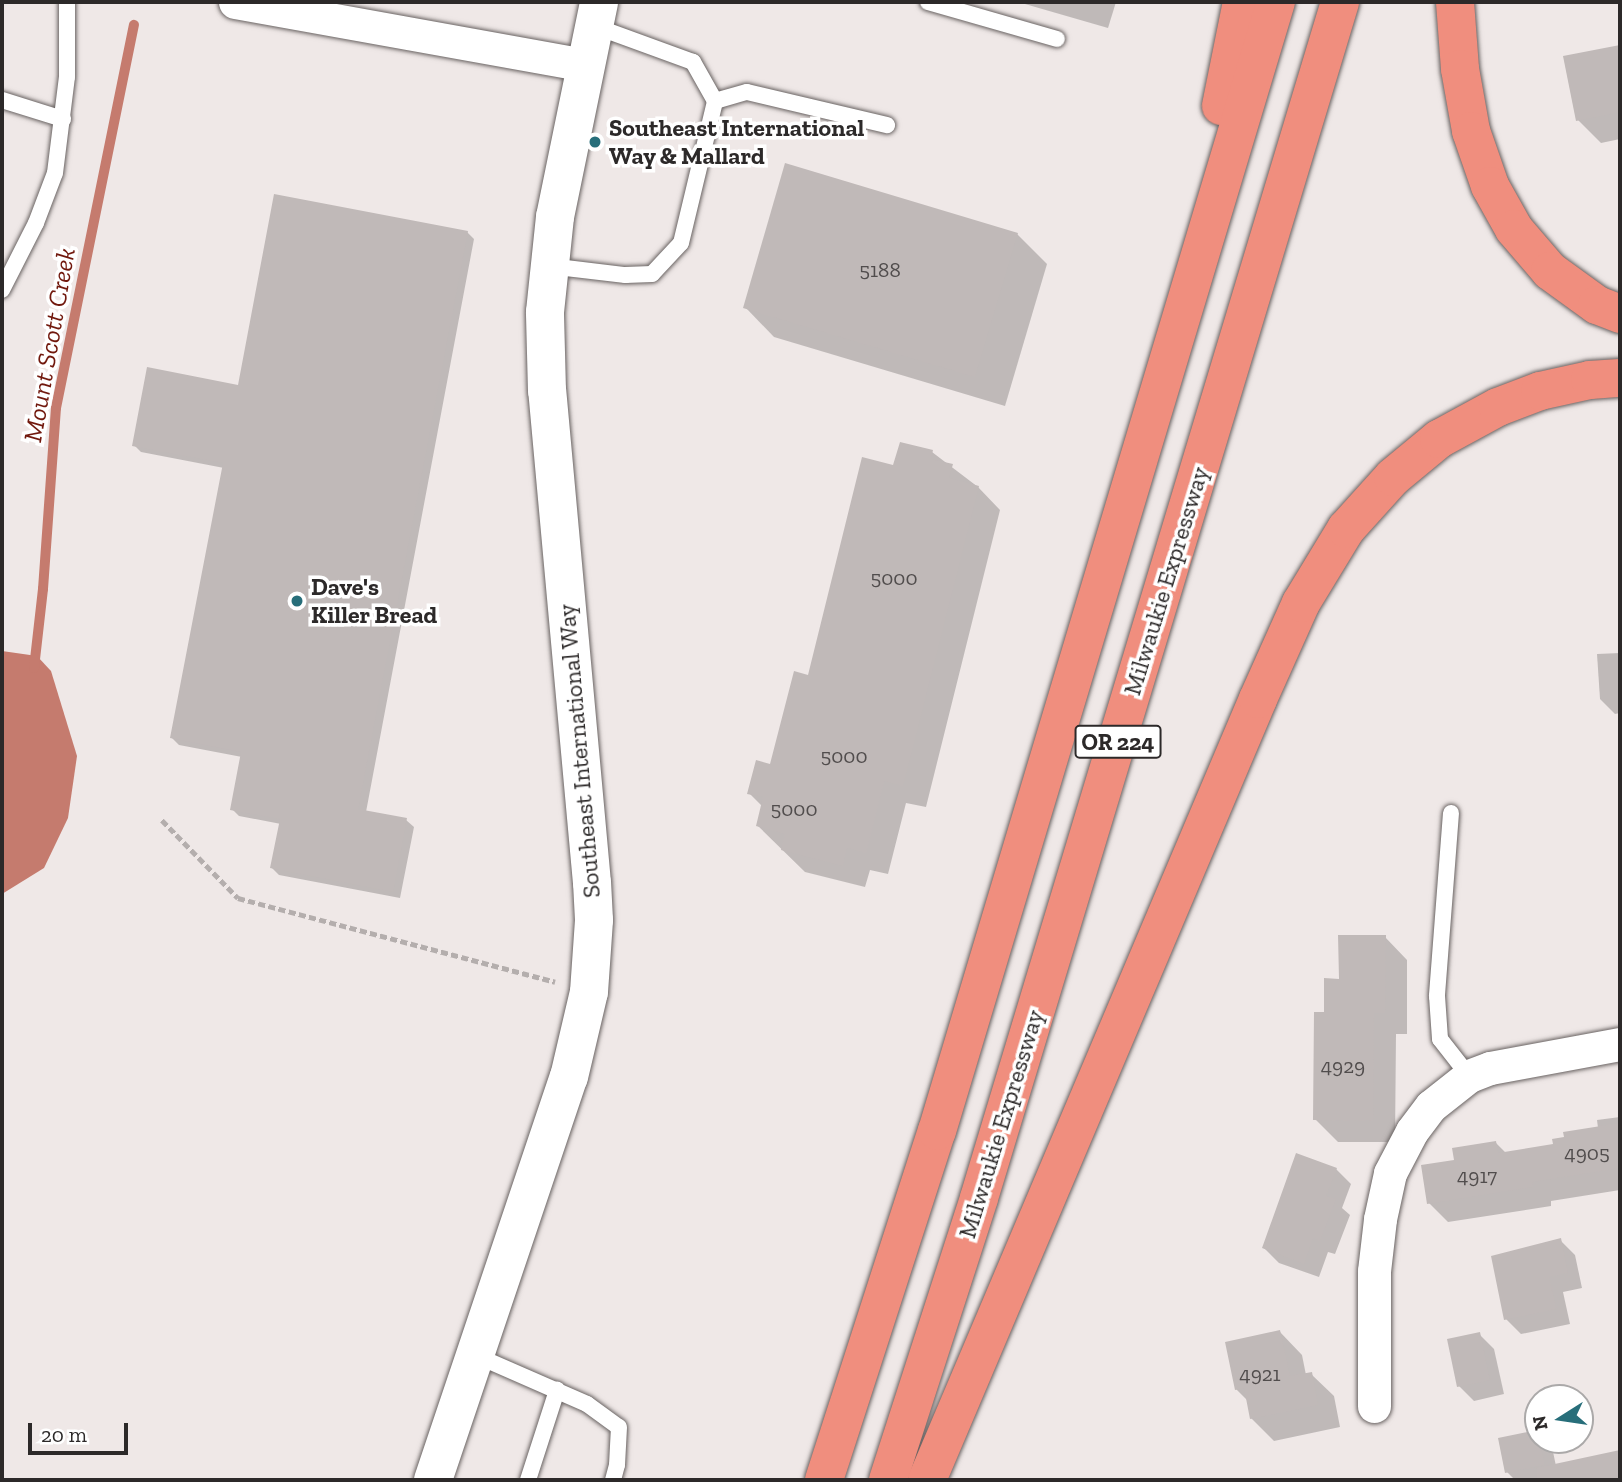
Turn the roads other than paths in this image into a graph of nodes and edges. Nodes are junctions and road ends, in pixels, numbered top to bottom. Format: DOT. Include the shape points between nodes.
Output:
graph roads {
  1 [pos="67,2"];
  2 [pos="235,2"];
  3 [pos="928,2"];
  4 [pos="1242,2"];
  5 [pos="1276,2"];
  6 [pos="1340,2"];
  7 [pos="1455,2"];
  8 [pos="268,5"];
  9 [pos="596,13"];
  10 [pos="1057,39"];
  11 [pos="584,65"];
  12 [pos="2,100"];
  13 [pos="715,101"];
  14 [pos="63,120"];
  15 [pos="887,125"];
  16 [pos="549,266"];
  17 [pos="2,290"];
  18 [pos="1620,314"];
  19 [pos="1172,348"];
  20 [pos="1620,378"];
  21 [pos="1451,813"];
  22 [pos="1620,1044"];
  23 [pos="1469,1076"];
  24 [pos="475,1355"];
  25 [pos="557,1390"];
  26 [pos="1374,1406"];
  27 [pos="433,1480"];
  28 [pos="528,1480"];
  29 [pos="613,1480"];
  30 [pos="824,1480"];
  31 [pos="888,1480"];
  32 [pos="927,1480"];
  1 -- 14 [label="lane"];
  2 -- 8 [label="street"];
  3 -- 10 [label="lane"];
  4 -- 19 [label="highway"];
  5 -- 19 [label="highway, OR 224"];
  6 -- 31 [label="highway, Milwaukie Expressway / OR 224" via="984,1185"];
  7 -- 18 [label="highway" via="1471,131 1490,186 1514,229 1550,271 1597,305"];
  8 -- 11 [label="street"];
  9 -- 11 [label="street, Southeast International Way"];
  9 -- 13 [label="lane" via="693,62"];
  11 -- 16 [label="street, Southeast International Way"];
  12 -- 14 [label="lane"];
  13 -- 15 [label="lane" via="747,92"];
  13 -- 16 [label="lane" via="681,243 652,274"];
  14 -- 17 [label="lane" via="55,173"];
  16 -- 24 [label="street, Southeast International Way" via="546,378 592,883 590,992 569,1077"];
  19 -- 30 [label="highway, OR 224" via="937,1131"];
  20 -- 32 [label="highway" via="1540,391 1486,413 1439,439 1393,477 1346,529 1301,603"];
  21 -- 23 [label="lane" via="1437,996 1440,1039"];
  22 -- 23 [label="street"];
  23 -- 26 [label="street" via="1431,1106 1390,1173 1374,1271"];
  24 -- 25 [label="lane"];
  24 -- 27 [label="street, Southeast International Way"];
  25 -- 28 [label="lane"];
  25 -- 29 [label="lane" via="620,1427"];
}
